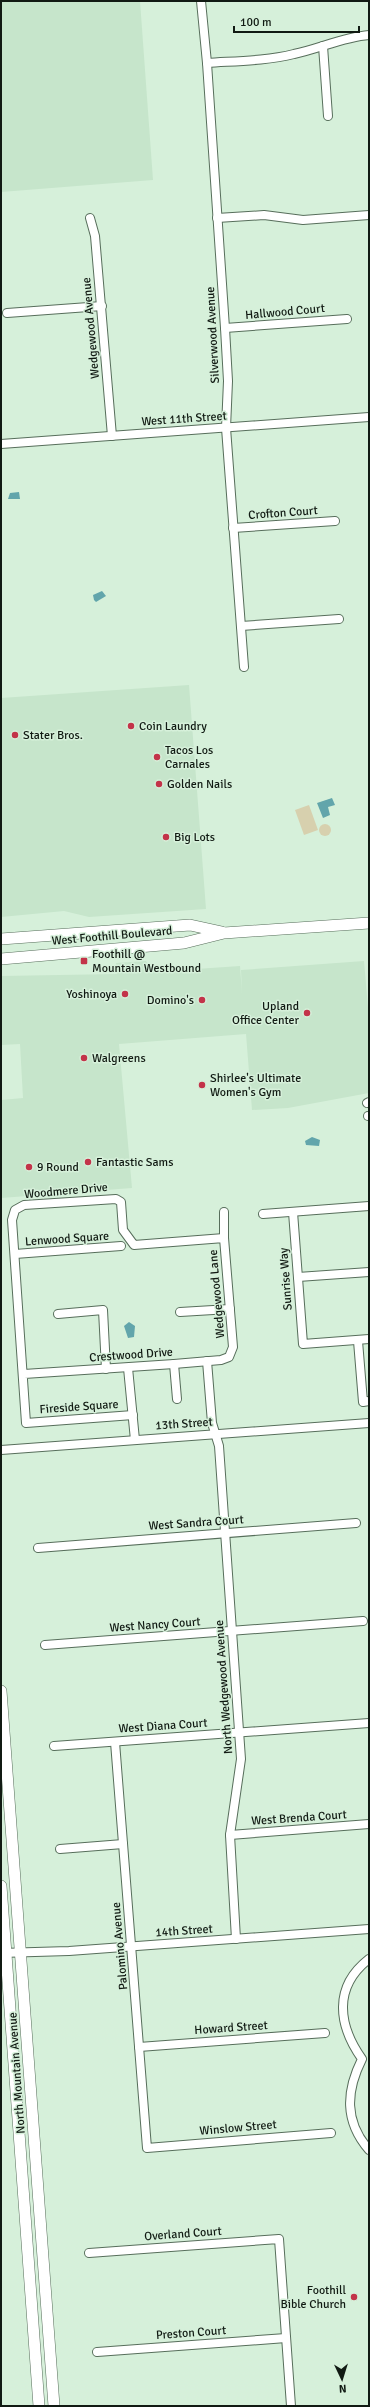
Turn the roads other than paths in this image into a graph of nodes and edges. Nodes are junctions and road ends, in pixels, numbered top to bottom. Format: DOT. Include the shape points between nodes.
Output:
graph roads {
  1 [pos="201,1"];
  2 [pos="369,34"];
  3 [pos="323,46"];
  4 [pos="208,62"];
  5 [pos="328,116"];
  6 [pos="369,216"];
  7 [pos="90,218"];
  8 [pos="217,218"];
  9 [pos="102,306"];
  10 [pos="8,313"];
  11 [pos="347,319"];
  12 [pos="225,328"];
  13 [pos="369,417"];
  14 [pos="226,428"];
  15 [pos="112,436"];
  16 [pos="1,444"];
  17 [pos="335,521"];
  18 [pos="233,528"];
  19 [pos="340,619"];
  20 [pos="241,626"];
  21 [pos="244,667"];
  22 [pos="369,922"];
  23 [pos="224,933"];
  24 [pos="1,938"];
  25 [pos="1,959"];
  26 [pos="369,1206"];
  27 [pos="224,1212"];
  28 [pos="293,1212"];
  29 [pos="263,1214"];
  30 [pos="224,1238"];
  31 [pos="134,1245"];
  32 [pos="121,1246"];
  33 [pos="15,1254"];
  34 [pos="369,1272"];
  35 [pos="298,1277"];
  36 [pos="230,1310"];
  37 [pos="180,1312"];
  38 [pos="58,1314"];
  39 [pos="369,1339"];
  40 [pos="358,1341"];
  41 [pos="233,1348"];
  42 [pos="208,1361"];
  43 [pos="174,1364"];
  44 [pos="106,1368"];
  45 [pos="128,1368"];
  46 [pos="24,1374"];
  47 [pos="177,1399"];
  48 [pos="369,1401"];
  49 [pos="132,1415"];
  50 [pos="369,1422"];
  51 [pos="215,1434"];
  52 [pos="135,1440"];
  53 [pos="1,1450"];
  54 [pos="356,1523"];
  55 [pos="225,1533"];
  56 [pos="38,1548"];
  57 [pos="363,1621"];
  58 [pos="232,1632"];
  59 [pos="45,1645"];
  60 [pos="1,1691"];
  61 [pos="369,1723"];
  62 [pos="239,1733"];
  63 [pos="115,1742"];
  64 [pos="54,1746"];
  65 [pos="369,1824"];
  66 [pos="230,1835"];
  67 [pos="123,1844"];
  68 [pos="60,1849"];
  69 [pos="1,1886"];
  70 [pos="369,1929"];
  71 [pos="236,1939"];
  72 [pos="132,1946"];
  73 [pos="21,1952"];
  74 [pos="4,1953"];
  75 [pos="369,1959"];
  76 [pos="325,2033"];
  77 [pos="139,2047"];
  78 [pos="366,2057"];
  79 [pos="331,2133"];
  80 [pos="147,2148"];
  81 [pos="369,2150"];
  82 [pos="89,2253"];
  83 [pos="286,2338"];
  84 [pos="97,2352"];
  85 [pos="39,2406"];
  86 [pos="54,2406"];
  87 [pos="291,2406"];
  1 -- 4 [label="street, Silverwood Avenue"];
  2 -- 3 [label="street"];
  3 -- 4 [label="street" via="275,58"];
  3 -- 5 [label="street"];
  4 -- 8 [label="street, Silverwood Avenue"];
  6 -- 8 [label="street" via="303,220 264,215"];
  7 -- 9 [label="street, Wedgewood Avenue" via="95,236"];
  8 -- 12 [label="street, Silverwood Avenue"];
  9 -- 10 [label="street"];
  9 -- 15 [label="street, Wedgewood Avenue"];
  11 -- 12 [label="street, Hallwood Court"];
  12 -- 14 [label="street, Silverwood Avenue" via="228,381"];
  13 -- 14 [label="street, West 11th Street"];
  14 -- 15 [label="street, West 11th Street"];
  14 -- 18 [label="street, Silverwood Avenue"];
  15 -- 16 [label="street, West 11th Street"];
  17 -- 18 [label="street, Crofton Court"];
  18 -- 20 [label="street, Silverwood Avenue"];
  19 -- 20 [label="street"];
  20 -- 21 [label="street, Silverwood Avenue"];
  22 -- 23 [label="main road, West Foothill Boulevard"];
  23 -- 24 [label="main road, West Foothill Boulevard" via="190,925"];
  23 -- 25 [label="main road, West Foothill Boulevard" via="184,943"];
  26 -- 28 [label="street"];
  27 -- 30 [label="street, Wedgewood Lane"];
  28 -- 29 [label="street"];
  28 -- 35 [label="street, Sunrise Way"];
  30 -- 31 [label="street, Wedgewood Lane"];
  30 -- 36 [label="street, Wedgewood Lane"];
  31 -- 33 [label="street, Woodmere Drive" via="123,1230 121,1202 116,1199 24,1206 15,1210 12,1220"];
  32 -- 33 [label="street, Lenwood Square"];
  33 -- 46 [label="street"];
  34 -- 35 [label="street"];
  35 -- 40 [label="street, Sunrise Way" via="303,1344"];
  36 -- 37 [label="street"];
  36 -- 41 [label="street, Wedgewood Lane"];
  38 -- 44 [label="street" via="103,1310"];
  39 -- 40 [label="street"];
  40 -- 48 [label="street" via="363,1402"];
  41 -- 42 [label="street, Crestwood Drive" via="229,1357"];
  42 -- 43 [label="street, Crestwood Drive"];
  42 -- 51 [label="street, North Wedgewood Avenue"];
  43 -- 45 [label="street, Crestwood Drive"];
  43 -- 47 [label="street"];
  44 -- 45 [label="street, Crestwood Drive"];
  44 -- 46 [label="street, Crestwood Drive"];
  45 -- 49 [label="street"];
  46 -- 49 [label="street, Fireside Square" via="26,1423"];
  49 -- 52 [label="street"];
  50 -- 51 [label="street, 13th Street"];
  51 -- 52 [label="street, 13th Street"];
  51 -- 55 [label="street, North Wedgewood Avenue" via="219,1446"];
  52 -- 53 [label="street, 13th Street"];
  54 -- 55 [label="street, West Sandra Court"];
  55 -- 56 [label="street, West Sandra Court"];
  55 -- 58 [label="street, North Wedgewood Avenue"];
  57 -- 58 [label="street, West Nancy Court"];
  58 -- 59 [label="street, West Nancy Court"];
  58 -- 62 [label="street, North Wedgewood Avenue"];
  60 -- 73 [label="main road, North Mountain Avenue"];
  61 -- 62 [label="street, West Diana Court"];
  62 -- 63 [label="street, West Diana Court"];
  62 -- 66 [label="street, North Wedgewood Avenue" via="241,1759"];
  63 -- 64 [label="street, West Diana Court"];
  63 -- 67 [label="street, Palomino Avenue"];
  65 -- 66 [label="street, West Brenda Court"];
  66 -- 71 [label="street, North Wedgewood Avenue"];
  67 -- 68 [label="street"];
  67 -- 72 [label="street, Palomino Avenue"];
  69 -- 74 [label="main road, North Mountain Avenue"];
  70 -- 71 [label="street, 14th Street"];
  71 -- 72 [label="street, 14th Street"];
  72 -- 73 [label="street, 14th Street"];
  72 -- 77 [label="street, Palomino Avenue"];
  73 -- 74 [label="street, 14th Street"];
  73 -- 86 [label="main road, North Mountain Avenue"];
  74 -- 85 [label="main road, North Mountain Avenue"];
  75 -- 78 [label="street" via="360,1966 349,1983 342,2004 346,2033"];
  76 -- 77 [label="street, Howard Street"];
  77 -- 80 [label="street, Palomino Avenue"];
  78 -- 81 [label="street" via="353,2077 350,2100 356,2131"];
  79 -- 80 [label="street, Winslow Street"];
  82 -- 83 [label="street, Overland Court" via="279,2239"];
  83 -- 84 [label="street, Preston Court"];
  83 -- 87 [label="street"];
}
